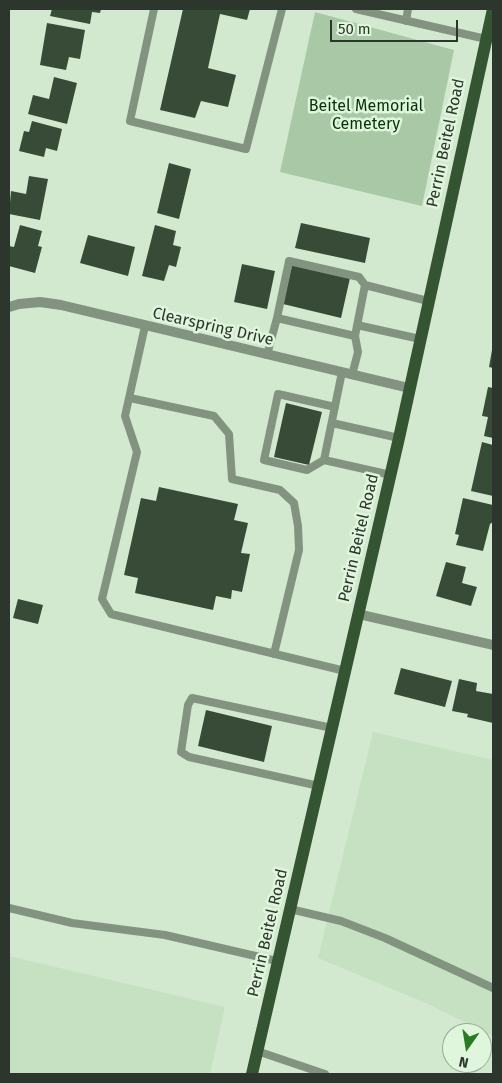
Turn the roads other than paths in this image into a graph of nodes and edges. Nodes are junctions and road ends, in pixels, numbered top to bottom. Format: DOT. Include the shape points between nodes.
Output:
graph roads {
  1 [pos="154,9"];
  2 [pos="282,9"];
  3 [pos="356,9"];
  4 [pos="408,9"];
  5 [pos="493,9"];
  6 [pos="406,21"];
  7 [pos="486,39"];
  8 [pos="365,285"];
  9 [pos="428,301"];
  10 [pos="9,308"];
  11 [pos="277,318"];
  12 [pos="357,325"];
  13 [pos="145,326"];
  14 [pos="355,336"];
  15 [pos="420,339"];
  16 [pos="267,355"];
  17 [pos="347,373"];
  18 [pos="409,388"];
  19 [pos="130,398"];
  20 [pos="335,407"];
  21 [pos="332,423"];
  22 [pos="399,438"];
  23 [pos="324,460"];
  24 [pos="391,475"];
  25 [pos="358,614"];
  26 [pos="493,645"];
  27 [pos="274,654"];
  28 [pos="345,671"];
  29 [pos="332,728"];
  30 [pos="319,786"];
  31 [pos="9,908"];
  32 [pos="290,909"];
  33 [pos="277,961"];
  34 [pos="493,988"];
  35 [pos="257,1051"];
  36 [pos="252,1074"];
  37 [pos="325,1074"];
  1 -- 2 [label="lane" via="130,121 246,149"];
  3 -- 6 [label="lane"];
  4 -- 6 [label="lane"];
  5 -- 7 [label="main road, Perrin Beitel Road"];
  6 -- 7 [label="lane"];
  7 -- 9 [label="main road, Perrin Beitel Road"];
  8 -- 9 [label="lane"];
  8 -- 11 [label="lane" via="359,277 289,261"];
  8 -- 12 [label="lane"];
  9 -- 15 [label="main road, Perrin Beitel Road"];
  10 -- 13 [label="street, Clearspring Drive" via="40,302"];
  11 -- 14 [label="lane"];
  11 -- 16 [label="lane"];
  12 -- 14 [label="lane"];
  12 -- 15 [label="lane"];
  13 -- 16 [label="street, Clearspring Drive"];
  13 -- 19 [label="lane"];
  14 -- 17 [label="lane" via="358,352"];
  15 -- 18 [label="main road, Perrin Beitel Road"];
  16 -- 17 [label="street, Clearspring Drive"];
  17 -- 18 [label="street, Clearspring Drive"];
  17 -- 20 [label="lane"];
  18 -- 22 [label="main road, Perrin Beitel Road"];
  19 -- 27 [label="lane" via="214,416 229,434 232,479 280,490 294,502 299,550"];
  19 -- 27 [label="lane" via="125,416 137,452 102,599 111,614"];
  20 -- 21 [label="lane"];
  20 -- 23 [label="lane" via="278,394 264,460 307,470"];
  21 -- 22 [label="lane"];
  21 -- 23 [label="lane"];
  22 -- 24 [label="main road, Perrin Beitel Road"];
  23 -- 24 [label="lane"];
  24 -- 25 [label="main road, Perrin Beitel Road"];
  25 -- 26 [label="street"];
  25 -- 28 [label="main road, Perrin Beitel Road"];
  27 -- 28 [label="lane"];
  28 -- 29 [label="main road, Perrin Beitel Road"];
  29 -- 30 [label="main road, Perrin Beitel Road"];
  29 -- 30 [label="lane" via="192,698 188,705 181,752 189,757"];
  30 -- 32 [label="main road, Perrin Beitel Road"];
  31 -- 33 [label="lane" via="72,923 165,935"];
  32 -- 33 [label="main road, Perrin Beitel Road"];
  32 -- 34 [label="lane" via="341,921 385,938"];
  33 -- 35 [label="main road, Perrin Beitel Road"];
  35 -- 36 [label="main road, Perrin Beitel Road"];
  35 -- 37 [label="lane"];
}
